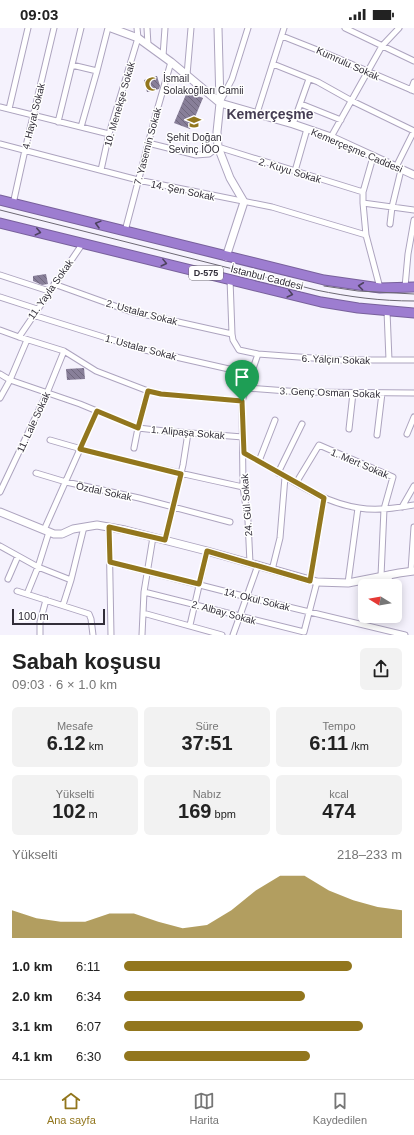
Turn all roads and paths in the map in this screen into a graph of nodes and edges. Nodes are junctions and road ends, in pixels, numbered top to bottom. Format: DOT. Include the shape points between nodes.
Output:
graph roads {
  1 [pos="28,28"];
  2 [pos="54,28"];
  3 [pos="81,28"];
  4 [pos="108,28"];
  5 [pos="111,28"];
  6 [pos="137,28"];
  7 [pos="147,28"];
  8 [pos="166,28"];
  9 [pos="191,28"];
  10 [pos="218,28"];
  11 [pos="248,28"];
  12 [pos="284,28"];
  13 [pos="345,28"];
  14 [pos="399,28"];
  15 [pos="282,36"];
  16 [pos="138,38"];
  17 [pos="148,45"];
  18 [pos="382,46"];
  19 [pos="163,56"];
  20 [pos="414,61"];
  21 [pos="171,62"];
  22 [pos="273,64"];
  23 [pos="72,65"];
  24 [pos="97,71"];
  25 [pos="367,72"];
  26 [pos="187,75"];
  27 [pos="309,79"];
  28 [pos="414,82"];
  29 [pos="412,91"];
  30 [pos="352,101"];
  31 [pos="220,103"];
  32 [pos="301,104"];
  33 [pos="0,107"];
  34 [pos="9,109"];
  35 [pos="257,114"];
  36 [pos="34,116"];
  37 [pos="341,120"];
  38 [pos="58,122"];
  39 [pos="293,124"];
  40 [pos="81,127"];
  41 [pos="307,129"];
  42 [pos="414,131"];
  43 [pos="110,134"];
  44 [pos="331,138"];
  45 [pos="148,143"];
  46 [pos="0,144"];
  47 [pos="218,147"];
  48 [pos="25,150"];
  49 [pos="373,157"];
  50 [pos="399,168"];
  51 [pos="101,170"];
  52 [pos="295,171"];
  53 [pos="414,175"];
  54 [pos="138,180"];
  55 [pos="363,192"];
  56 [pos="0,200"];
  57 [pos="244,202"];
  58 [pos="13,204"];
  59 [pos="363,204"];
  60 [pos="392,207"];
  61 [pos="414,210"];
  62 [pos="414,220"];
  63 [pos="0,222"];
  64 [pos="390,224"];
  65 [pos="125,231"];
  66 [pos="366,235"];
  67 [pos="83,242"];
  68 [pos="226,257"];
  69 [pos="0,275"];
  70 [pos="230,279"];
  71 [pos="54,284"];
  72 [pos="409,287"];
  73 [pos="380,288"];
  74 [pos="49,291"];
  75 [pos="0,297"];
  76 [pos="37,309"];
  77 [pos="388,312"];
  78 [pos="414,313"];
  79 [pos="33,315"];
  80 [pos="0,330"];
  81 [pos="232,334"];
  82 [pos="19,337"];
  83 [pos="27,340"];
  84 [pos="64,351"];
  85 [pos="258,354"];
  86 [pos="389,360"];
  87 [pos="414,360"];
  88 [pos="0,374"];
  89 [pos="251,374"];
  90 [pos="10,380"];
  91 [pos="246,388"];
  92 [pos="148,391"];
  93 [pos="47,393"];
  94 [pos="353,393"];
  95 [pos="382,393"];
  96 [pos="414,393"];
  97 [pos="0,398"];
  98 [pos="242,401"];
  99 [pos="97,411"];
  100 [pos="414,417"];
  101 [pos="275,420"];
  102 [pos="302,424"];
  103 [pos="138,428"];
  104 [pos="349,428"];
  105 [pos="188,432"];
  106 [pos="407,434"];
  107 [pos="377,435"];
  108 [pos="243,437"];
  109 [pos="50,440"];
  110 [pos="134,448"];
  111 [pos="80,449"];
  112 [pos="244,453"];
  113 [pos="258,461"];
  114 [pos="36,473"];
  115 [pos="278,473"];
  116 [pos="181,474"];
  117 [pos="284,477"];
  118 [pos="66,482"];
  119 [pos="296,483"];
  120 [pos="414,486"];
  121 [pos="243,487"];
  122 [pos="0,492"];
  123 [pos="324,498"];
  124 [pos="414,505"];
  125 [pos="173,507"];
  126 [pos="402,507"];
  127 [pos="358,508"];
  128 [pos="384,509"];
  129 [pos="0,512"];
  130 [pos="230,522"];
  131 [pos="84,527"];
  132 [pos="109,527"];
  133 [pos="414,527"];
  134 [pos="46,531"];
  135 [pos="153,537"];
  136 [pos="165,540"];
  137 [pos="0,546"];
  138 [pos="207,551"];
  139 [pos="18,556"];
  140 [pos="110,562"];
  141 [pos="250,563"];
  142 [pos="258,565"];
  143 [pos="38,567"];
  144 [pos="272,570"];
  145 [pos="147,571"];
  146 [pos="413,571"];
  147 [pos="390,574"];
  148 [pos="381,576"];
  149 [pos="372,578"];
  150 [pos="8,579"];
  151 [pos="389,579"];
  152 [pos="71,580"];
  153 [pos="314,581"];
  154 [pos="348,583"];
  155 [pos="199,584"];
  156 [pos="17,591"];
  157 [pos="144,592"];
  158 [pos="27,594"];
  159 [pos="247,597"];
  160 [pos="46,600"];
  161 [pos="195,604"];
  162 [pos="63,605"];
  163 [pos="310,612"];
  164 [pos="143,613"];
  165 [pos="240,616"];
  166 [pos="190,625"];
  167 [pos="40,635"];
  168 [pos="93,635"];
  169 [pos="111,635"];
  170 [pos="142,635"];
  171 [pos="222,635"];
  172 [pos="233,635"];
  173 [pos="405,635"];
  1 -- 34 [label="street"];
  2 -- 36 [label="street, 4. Hayat Sokak"];
  3 -- 23 [label="street"];
  4 -- 24 [label="street"];
  5 -- 16 [label="main road, Kemerçeşme Caddesi"];
  6 -- 16 [label="street"];
  7 -- 17 [label="street"];
  8 -- 19 [label="street"];
  9 -- 26 [label="street"];
  10 -- 31 [label="main road"];
  11 -- 31 [label="street" via="232,79"];
  12 -- 15 [label="street"];
  13 -- 18 [label="street"];
  14 -- 18 [label="street"];
  15 -- 22 [label="street"];
  15 -- 25 [label="street, Kumrulu Sokak"];
  16 -- 17 [label="main road, Kemerçeşme Caddesi"];
  16 -- 43 [label="street, 10. Menekşe Sokak"];
  17 -- 19 [label="main road, Kemerçeşme Caddesi"];
  18 -- 20 [label="street"];
  18 -- 25 [label="street"];
  19 -- 21 [label="main road, Kemerçeşme Caddesi"];
  21 -- 26 [label="main road, Kemerçeşme Caddesi"];
  21 -- 45 [label="street, 7. Yasemin Sokak"];
  22 -- 27 [label="street"];
  22 -- 35 [label="street"];
  23 -- 24 [label="street"];
  23 -- 38 [label="street"];
  24 -- 40 [label="street"];
  25 -- 29 [label="street, Kumrulu Sokak"];
  25 -- 30 [label="street"];
  26 -- 31 [label="main road, Kemerçeşme Caddesi"];
  27 -- 30 [label="street"];
  27 -- 32 [label="street"];
  28 -- 29 [label="street"];
  30 -- 37 [label="street"];
  30 -- 42 [label="street"];
  31 -- 35 [label="main road, Kemerçeşme Caddesi"];
  31 -- 47 [label="main road"];
  32 -- 37 [label="street"];
  32 -- 39 [label="street"];
  33 -- 34 [label="street"];
  34 -- 36 [label="street"];
  35 -- 39 [label="main road, Kemerçeşme Caddesi"];
  36 -- 38 [label="street"];
  36 -- 48 [label="street, 4. Hayat Sokak"];
  37 -- 44 [label="street"];
  38 -- 40 [label="street"];
  39 -- 41 [label="main road, Kemerçeşme Caddesi"];
  40 -- 43 [label="street"];
  41 -- 44 [label="main road, Kemerçeşme Caddesi"];
  41 -- 52 [label="street"];
  42 -- 50 [label="street"];
  43 -- 51 [label="street, 10. Menekşe Sokak"];
  44 -- 49 [label="main road, Kemerçeşme Caddesi"];
  45 -- 47 [label="street" via="196,155 209,154"];
  45 -- 54 [label="street, 7. Yasemin Sokak"];
  46 -- 48 [label="street, 14. Şen Sokak"];
  47 -- 52 [label="street, 2. Kuyu Sokak"];
  47 -- 57 [label="main road" via="230,178"];
  48 -- 51 [label="street, 14. Şen Sokak"];
  48 -- 58 [label="street, 4. Hayat Sokak"];
  49 -- 50 [label="main road, Kemerçeşme Caddesi"];
  49 -- 55 [label="street"];
  50 -- 53 [label="main road, Kemerçeşme Caddesi"];
  50 -- 60 [label="street"];
  51 -- 54 [label="street, 14. Şen Sokak"];
  52 -- 55 [label="street, 2. Kuyu Sokak"];
  54 -- 57 [label="street, 14. Şen Sokak"];
  54 -- 65 [label="street, 7. Yasemin Sokak"];
  55 -- 59 [label="street"];
  56 -- 58 [label="highway, İstanbul Caddesi / D-575"];
  57 -- 66 [label="street, 14. Şen Sokak" via="272,207"];
  57 -- 68 [label="main road"];
  65 -- 58 [label="highway, İstanbul Caddesi / D-575, one-way"];
  59 -- 60 [label="street"];
  59 -- 66 [label="street"];
  60 -- 61 [label="street"];
  60 -- 64 [label="street"];
  62 -- 72 [label="street" via="408,254"];
  63 -- 67 [label="highway, İstanbul Caddesi / D-575, one-way"];
  65 -- 68 [label="highway, İstanbul Caddesi / D-575"];
  66 -- 73 [label="street"];
  67 -- 70 [label="highway, İstanbul Caddesi / D-575, one-way"];
  67 -- 71 [label="street, 11. Yayla Sokak"];
  73 -- 68 [label="highway, İstanbul Caddesi / D-575, one-way" via="324,280"];
  69 -- 74 [label="street"];
  70 -- 77 [label="highway, İstanbul Caddesi / D-575, one-way" via="321,302"];
  70 -- 81 [label="street"];
  71 -- 74 [label="street, 11. Yayla Sokak"];
  71 -- 81 [label="street, 2. Ustalar Sokak" via="129,311"];
  72 -- 73 [label="highway, İstanbul Caddesi / D-575"];
  74 -- 76 [label="street, 11. Yayla Sokak"];
  75 -- 76 [label="street"];
  76 -- 79 [label="street, 11. Yayla Sokak"];
  77 -- 78 [label="highway, İstanbul Caddesi / D-575"];
  77 -- 86 [label="street"];
  79 -- 82 [label="street, 11. Yayla Sokak"];
  79 -- 89 [label="street, 1. Ustalar Sokak" via="145,350"];
  80 -- 82 [label="street"];
  81 -- 85 [label="street, 6. Yalçın Sokak" via="239,350"];
  82 -- 83 [label="street"];
  83 -- 84 [label="street"];
  83 -- 90 [label="street"];
  84 -- 92 [label="street" via="96,371"];
  84 -- 93 [label="street, 11. Lale Sokak"];
  85 -- 86 [label="street, 6. Yalçın Sokak" via="340,360"];
  85 -- 89 [label="street, 24. Gül Sokak"];
  86 -- 87 [label="street, 6. Yalçın Sokak"];
  88 -- 90 [label="street, 1. Alipaşa Sokak"];
  89 -- 91 [label="street, 24. Gül Sokak"];
  90 -- 93 [label="street, 1. Alipaşa Sokak"];
  90 -- 97 [label="street"];
  91 -- 94 [label="street, 3. Genç Osman Sokak"];
  91 -- 98 [label="street, 24. Gül Sokak"];
  92 -- 98 [label="street"];
  92 -- 103 [label="street"];
  93 -- 99 [label="street, 1. Alipaşa Sokak"];
  93 -- 122 [label="street, 11. Lale Sokak"];
  94 -- 95 [label="street, 3. Genç Osman Sokak"];
  94 -- 104 [label="street"];
  95 -- 96 [label="street, 3. Genç Osman Sokak"];
  95 -- 107 [label="street"];
  98 -- 108 [label="street, 24. Gül Sokak"];
  99 -- 103 [label="street, 1. Alipaşa Sokak"];
  99 -- 111 [label="street"];
  100 -- 106 [label="street"];
  101 -- 113 [label="street"];
  102 -- 115 [label="street"];
  103 -- 105 [label="street, 1. Alipaşa Sokak"];
  103 -- 110 [label="street"];
  105 -- 108 [label="street, 1. Alipaşa Sokak"];
  105 -- 116 [label="street"];
  108 -- 112 [label="street, 24. Gül Sokak"];
  109 -- 111 [label="street"];
  111 -- 116 [label="street"];
  111 -- 118 [label="street"];
  112 -- 113 [label="street"];
  112 -- 121 [label="street, 24. Gül Sokak"];
  113 -- 115 [label="street"];
  114 -- 118 [label="street, Özdal Sokak"];
  115 -- 117 [label="street"];
  116 -- 121 [label="street"];
  116 -- 125 [label="street"];
  117 -- 119 [label="street"];
  117 -- 144 [label="street" via="280,538"];
  118 -- 125 [label="street, Özdal Sokak"];
  118 -- 134 [label="street"];
  119 -- 123 [label="street"];
  119 -- 128 [label="street, 1. Mert Sokak" via="319,445 393,477"];
  120 -- 126 [label="street"];
  121 -- 141 [label="street, 24. Gül Sokak"];
  123 -- 127 [label="street"];
  123 -- 153 [label="street"];
  124 -- 126 [label="street"];
  125 -- 130 [label="street, Özdal Sokak"];
  125 -- 136 [label="street"];
  126 -- 128 [label="street"];
  127 -- 128 [label="street"];
  127 -- 154 [label="street"];
  128 -- 148 [label="street, 1. Mert Sokak"];
  129 -- 134 [label="main road"];
  131 -- 132 [label="main road"];
  131 -- 134 [label="main road" via="62,534"];
  131 -- 152 [label="street"];
  132 -- 135 [label="main road"];
  132 -- 140 [label="street"];
  133 -- 146 [label="street"];
  134 -- 143 [label="street"];
  135 -- 136 [label="main road"];
  135 -- 145 [label="street"];
  136 -- 138 [label="main road"];
  137 -- 139 [label="street"];
  138 -- 141 [label="main road"];
  138 -- 155 [label="street"];
  139 -- 143 [label="street"];
  139 -- 150 [label="street"];
  140 -- 145 [label="street, 14. Okul Sokak"];
  140 -- 169 [label="street"];
  141 -- 142 [label="main road"];
  142 -- 144 [label="main road"];
  142 -- 159 [label="street"];
  143 -- 152 [label="street"];
  143 -- 158 [label="street"];
  144 -- 153 [label="main road"];
  145 -- 155 [label="street, 14. Okul Sokak"];
  145 -- 157 [label="street"];
  146 -- 147 [label="main road"];
  147 -- 148 [label="main road"];
  147 -- 151 [label="street"];
  148 -- 149 [label="main road"];
  149 -- 154 [label="main road"];
  152 -- 162 [label="street"];
  153 -- 154 [label="main road"];
  153 -- 163 [label="street"];
  155 -- 159 [label="street, 14. Okul Sokak"];
  155 -- 161 [label="street"];
  156 -- 158 [label="street"];
  157 -- 161 [label="street, 2. Albay Sokak"];
  157 -- 164 [label="street"];
  158 -- 160 [label="street"];
  159 -- 163 [label="street, 14. Okul Sokak"];
  159 -- 165 [label="street"];
  160 -- 162 [label="street"];
  160 -- 167 [label="street" via="40,622"];
  161 -- 165 [label="street, 2. Albay Sokak"];
  161 -- 166 [label="street"];
  162 -- 168 [label="street" via="89,614"];
  163 -- 165 [label="street, 2. Albay Sokak" via="304,632"];
  163 -- 173 [label="street, 14. Okul Sokak"];
  164 -- 166 [label="street"];
  164 -- 170 [label="street"];
  165 -- 172 [label="street"];
  166 -- 171 [label="street"];
}
